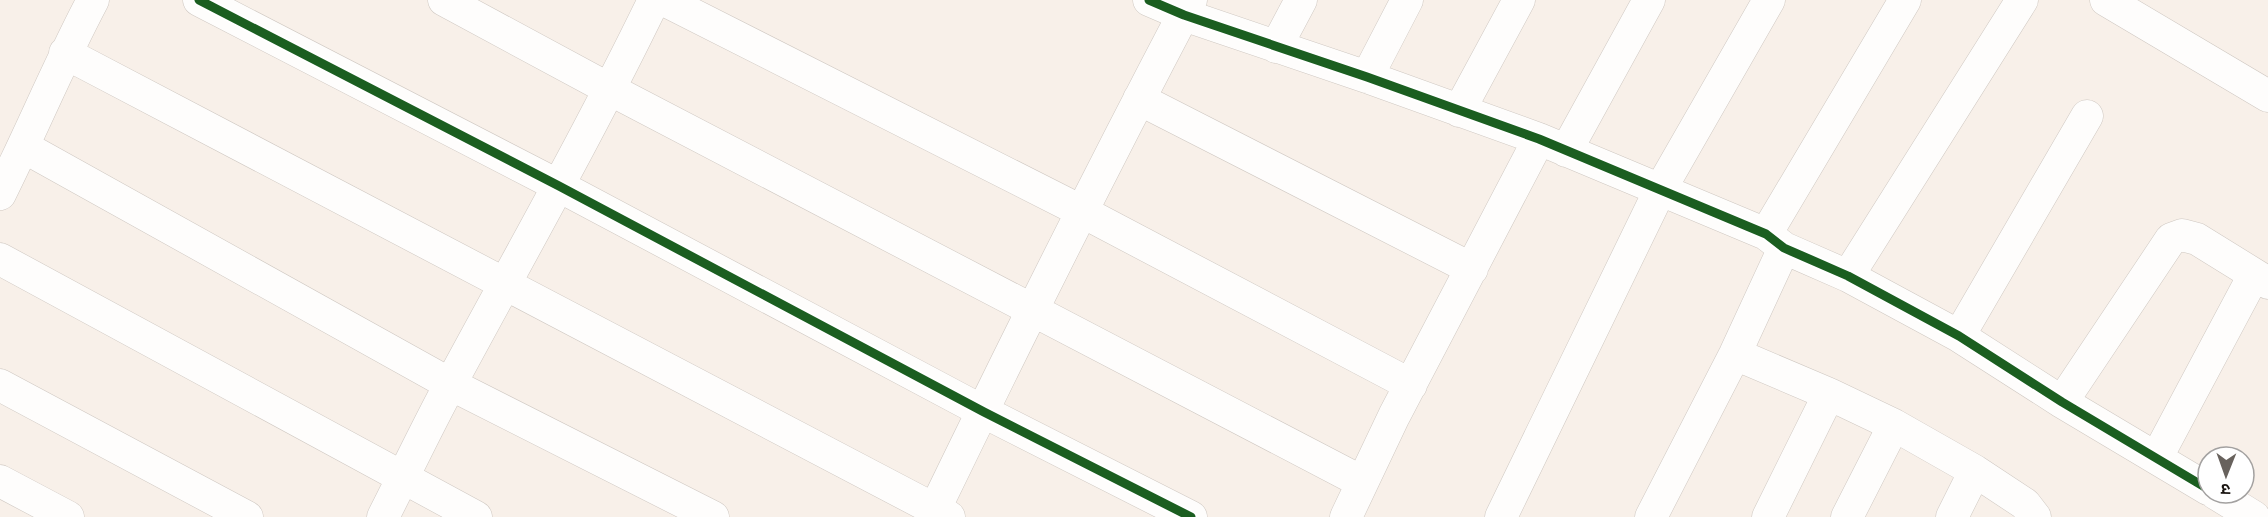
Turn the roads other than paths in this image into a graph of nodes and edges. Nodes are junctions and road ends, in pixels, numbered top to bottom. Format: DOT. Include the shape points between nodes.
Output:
graph roads {
  1 [pos="93,0"];
  2 [pos="200,0"];
  3 [pos="444,0"];
  4 [pos="654,0"];
  5 [pos="664,0"];
  6 [pos="1149,0"];
  7 [pos="1301,0"];
  8 [pos="1407,0"];
  9 [pos="1519,0"];
  10 [pos="1649,0"];
  11 [pos="1769,0"];
  12 [pos="1905,0"];
  13 [pos="2022,0"];
  14 [pos="2118,3"];
  15 [pos="1188,7"];
  16 [pos="1276,47"];
  17 [pos="65,53"];
  18 [pos="1367,77"];
  19 [pos="611,90"];
  20 [pos="2268,96"];
  21 [pos="1139,99"];
  22 [pos="1459,111"];
  23 [pos="2086,116"];
  24 [pos="1552,145"];
  25 [pos="24,147"];
  26 [pos="559,186"];
  27 [pos="1660,190"];
  28 [pos="0,194"];
  29 [pos="1080,211"];
  30 [pos="1775,241"];
  31 [pos="0,259"];
  32 [pos="1472,269"];
  33 [pos="1848,276"];
  34 [pos="2261,279"];
  35 [pos="506,285"];
  36 [pos="1032,308"];
  37 [pos="1959,336"];
  38 [pos="1735,354"];
  39 [pos="450,384"];
  40 [pos="1411,385"];
  41 [pos="0,386"];
  42 [pos="1829,394"];
  43 [pos="2062,402"];
  44 [pos="984,412"];
  45 [pos="1894,425"];
  46 [pos="2157,457"];
  47 [pos="1976,471"];
  48 [pos="403,478"];
  49 [pos="0,481"];
  50 [pos="2196,481"];
  51 [pos="1362,482"];
  52 [pos="2234,505"];
  53 [pos="938,515"];
  54 [pos="68,517"];
  55 [pos="247,517"];
  56 [pos="383,517"];
  57 [pos="476,517"];
  58 [pos="713,517"];
  59 [pos="1191,517"];
  60 [pos="1346,517"];
  61 [pos="1501,517"];
  62 [pos="1651,517"];
  63 [pos="1768,517"];
  64 [pos="1847,517"];
  65 [pos="1952,517"];
  66 [pos="2035,517"];
  67 [pos="2254,517"];
  1 -- 17 [label="street"];
  2 -- 26 [label="street"];
  3 -- 19 [label="street"];
  4 -- 19 [label="street"];
  5 -- 29 [label="street"];
  6 -- 15 [label="street"];
  7 -- 16 [label="street"];
  8 -- 18 [label="street"];
  9 -- 22 [label="street"];
  10 -- 24 [label="street"];
  11 -- 27 [label="street"];
  12 -- 30 [label="street"];
  13 -- 33 [label="street"];
  14 -- 20 [label="street"];
  15 -- 16 [label="street"];
  15 -- 21 [label="street"];
  16 -- 18 [label="street"];
  17 -- 25 [label="street"];
  17 -- 35 [label="street"];
  18 -- 22 [label="street"];
  19 -- 26 [label="street"];
  19 -- 36 [label="street"];
  21 -- 29 [label="street"];
  21 -- 32 [label="street"];
  22 -- 24 [label="street"];
  23 -- 37 [label="street"];
  24 -- 27 [label="street"];
  24 -- 32 [label="street"];
  25 -- 28 [label="street"];
  25 -- 39 [label="street"];
  26 -- 35 [label="street"];
  26 -- 44 [label="street"];
  27 -- 30 [label="street"];
  27 -- 61 [label="street"];
  29 -- 36 [label="street"];
  29 -- 40 [label="street"];
  30 -- 33 [label="street"];
  30 -- 38 [label="street"];
  31 -- 48 [label="street"];
  32 -- 40 [label="street"];
  33 -- 37 [label="street"];
  34 -- 43 [label="street" via="2197,239 2182,235 2171,239"];
  34 -- 46 [label="street"];
  35 -- 39 [label="street"];
  35 -- 53 [label="street"];
  36 -- 44 [label="street"];
  36 -- 51 [label="street"];
  37 -- 43 [label="street"];
  38 -- 42 [label="street"];
  38 -- 62 [label="street"];
  39 -- 48 [label="street"];
  39 -- 58 [label="street"];
  40 -- 51 [label="street"];
  41 -- 55 [label="street"];
  42 -- 45 [label="street"];
  42 -- 63 [label="street"];
  43 -- 46 [label="street"];
  44 -- 53 [label="street"];
  44 -- 59 [label="street"];
  45 -- 47 [label="street"];
  45 -- 64 [label="street"];
  46 -- 50 [label="street"];
  47 -- 65 [label="street"];
  47 -- 66 [label="street" via="2025,504"];
  48 -- 56 [label="street"];
  48 -- 57 [label="street"];
  49 -- 54 [label="street"];
  51 -- 60 [label="street"];
  52 -- 67 [label="street"];
}
